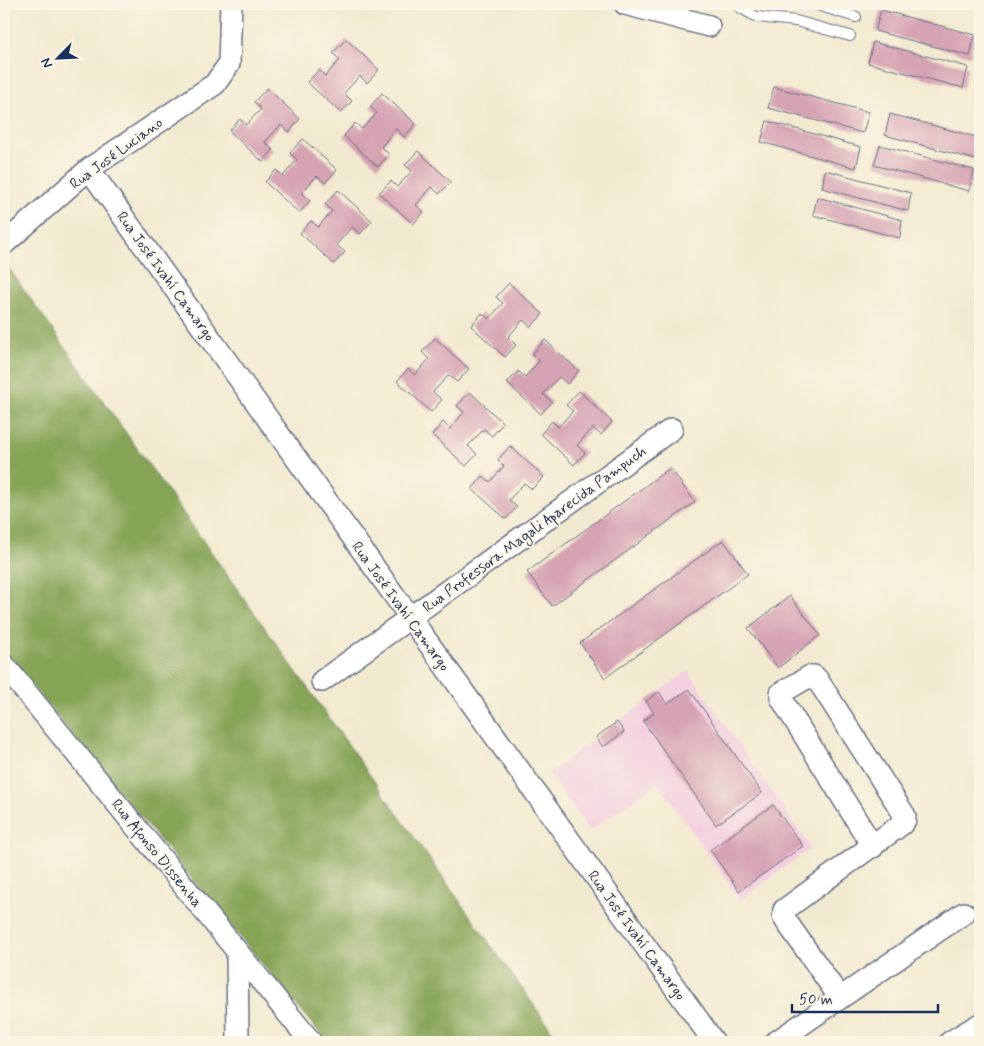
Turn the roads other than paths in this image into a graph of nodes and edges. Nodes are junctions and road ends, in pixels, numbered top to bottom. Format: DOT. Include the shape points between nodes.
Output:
graph roads {
  1 [pos="231,4"];
  2 [pos="625,4"];
  3 [pos="739,4"];
  4 [pos="814,4"];
  5 [pos="856,17"];
  6 [pos="709,26"];
  7 [pos="850,36"];
  8 [pos="89,169"];
  9 [pos="7,239"];
  10 [pos="672,429"];
  11 [pos="410,618"];
  12 [pos="4,665"];
  13 [pos="322,681"];
  14 [pos="873,847"];
  15 [pos="964,913"];
  16 [pos="236,951"];
  17 [pos="840,998"];
  18 [pos="980,1024"];
  19 [pos="238,1042"];
  20 [pos="310,1042"];
  21 [pos="714,1042"];
  22 [pos="776,1042"];
  23 [pos="950,1042"];
  1 -- 8 [label="street, Rua José Luciano" via="229,64 215,84"];
  2 -- 6 [label="street"];
  3 -- 7 [label="lane" via="757,17 796,21"];
  4 -- 5 [label="lane"];
  8 -- 9 [label="street, Rua José Luciano"];
  8 -- 11 [label="street, Rua José Ivahí Camargo"];
  10 -- 11 [label="street, Rua Professora Magali Aparecida Pampuch"];
  11 -- 13 [label="street, Rua Professora Magali Aparecida Pampuch"];
  11 -- 21 [label="street, Rua José Ivahí Camargo"];
  12 -- 16 [label="street, Rua Afonso Dissenha"];
  14 -- 14 [label="street" via="781,698 781,693 810,676 817,678 905,816 902,824"];
  14 -- 17 [label="street" via="784,910 783,916"];
  15 -- 17 [label="street"];
  16 -- 19 [label="street"];
  16 -- 20 [label="street, Rua Afonso Dissenha"];
  17 -- 22 [label="street"];
  18 -- 23 [label="street"];
}
